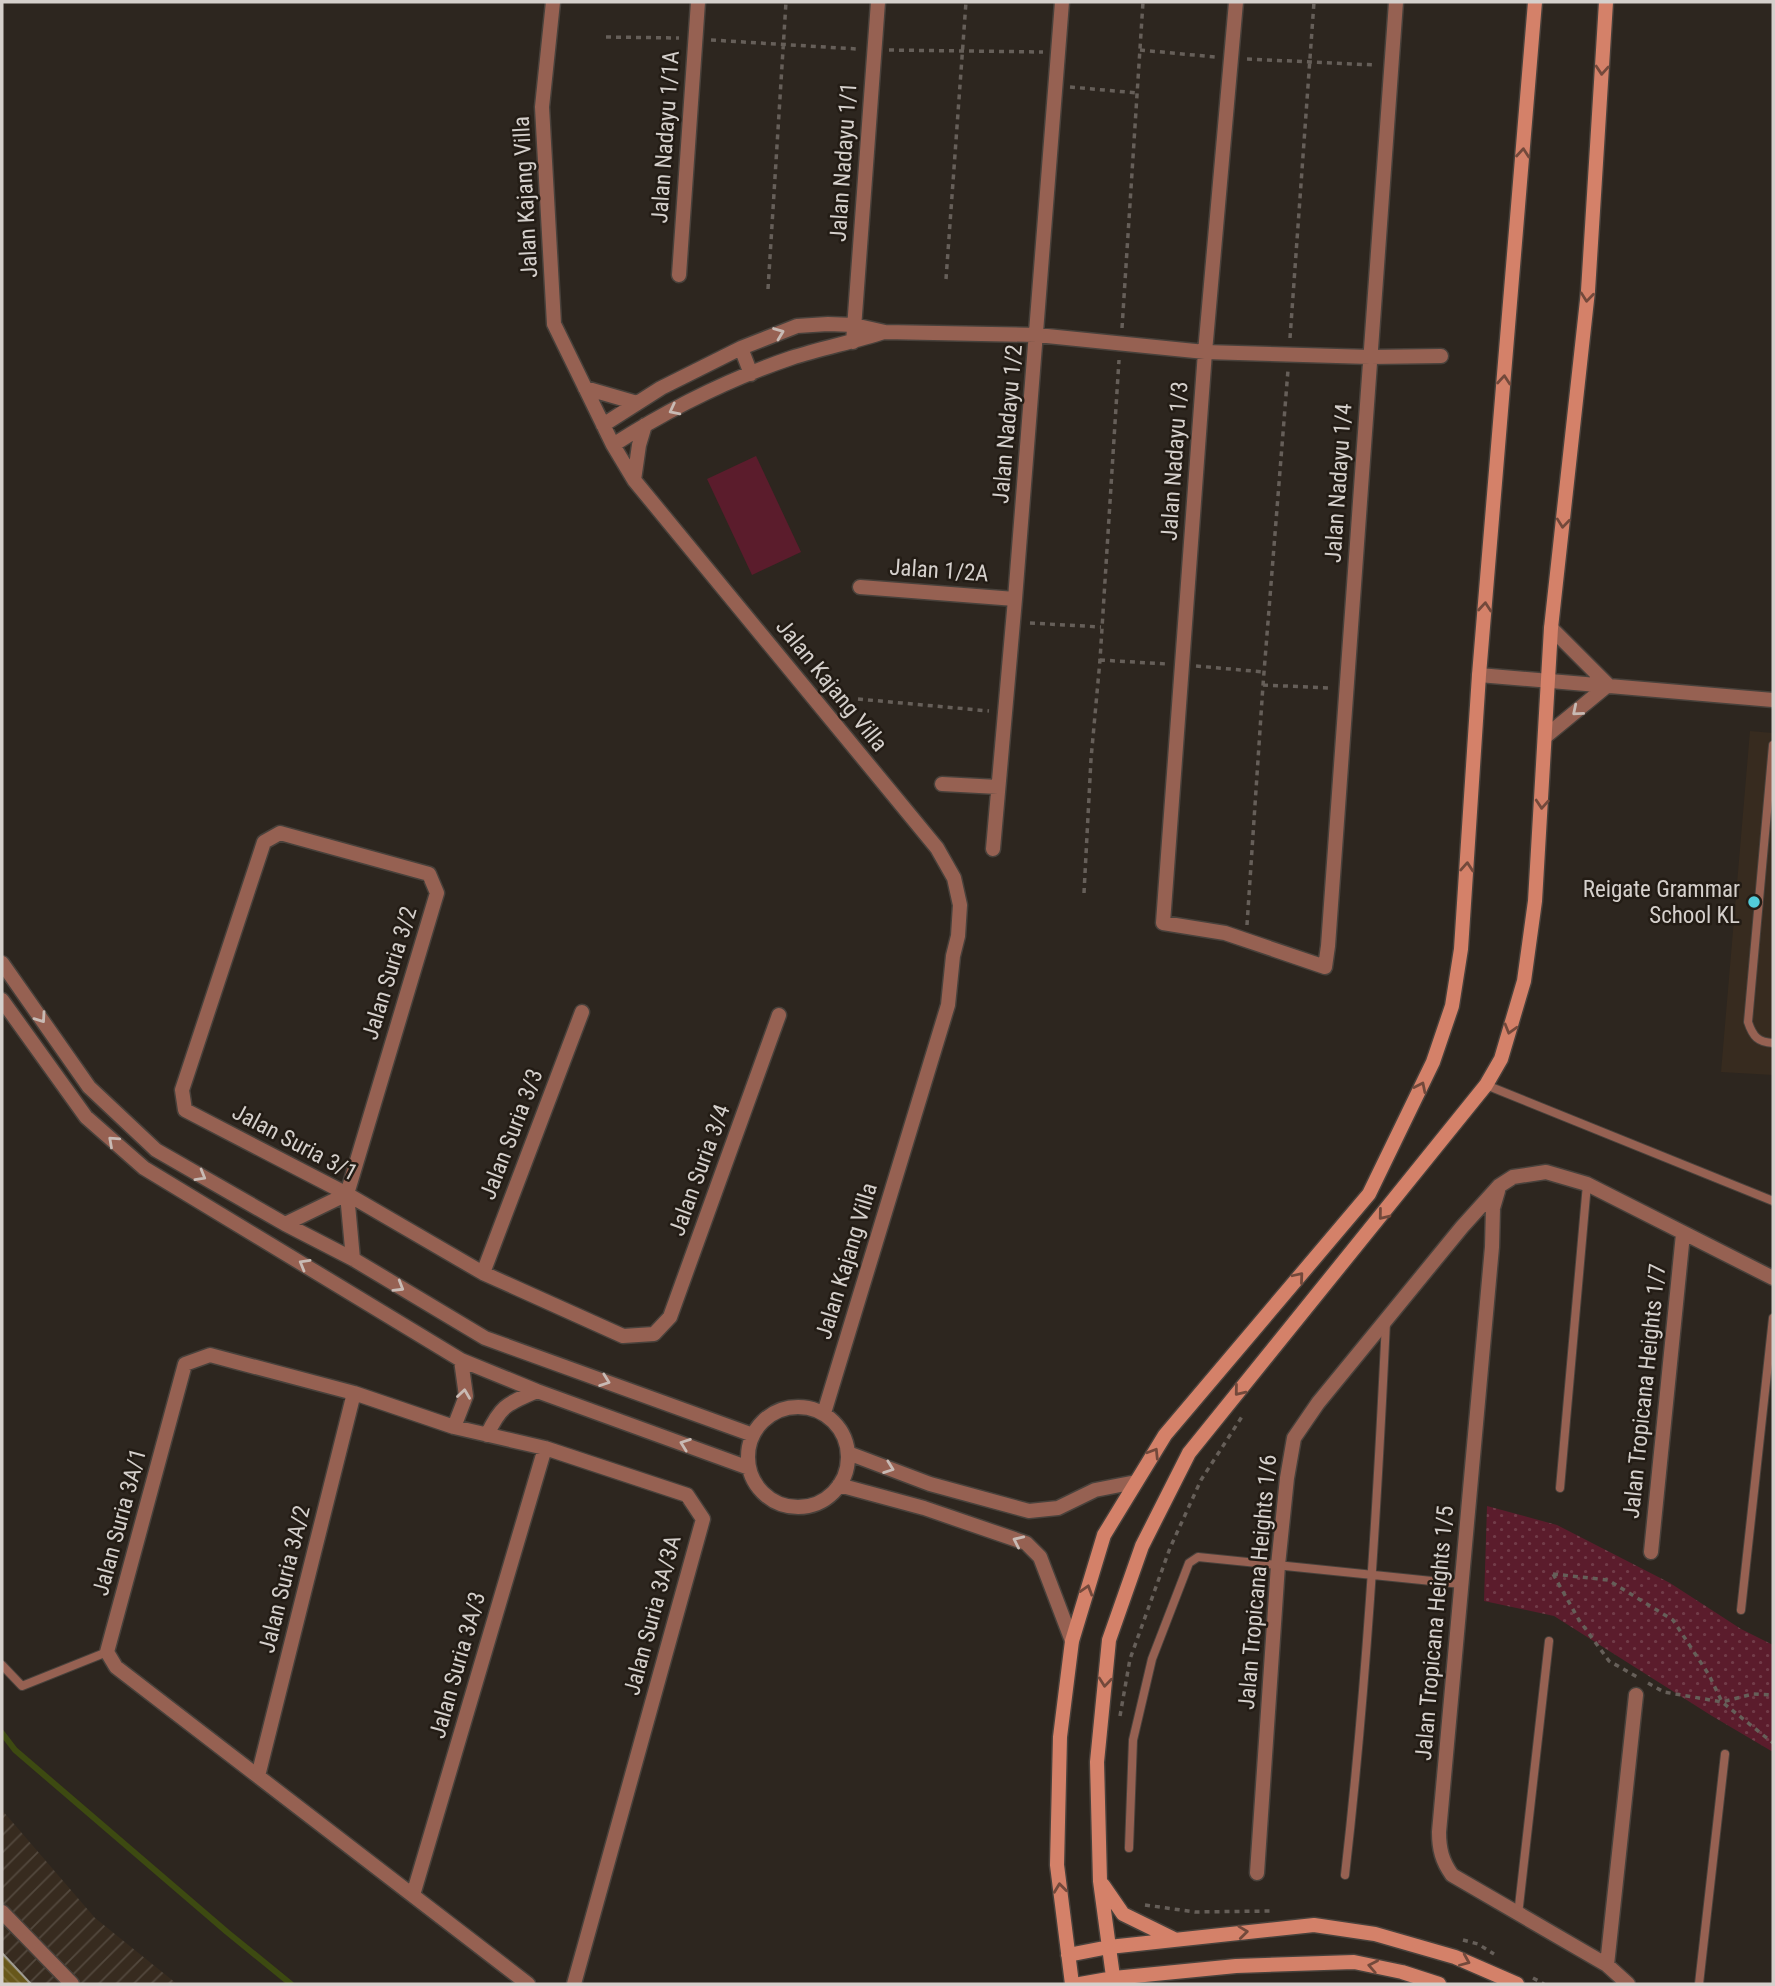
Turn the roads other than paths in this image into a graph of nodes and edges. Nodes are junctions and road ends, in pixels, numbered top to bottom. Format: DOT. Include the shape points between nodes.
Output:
graph roads {
  1 [pos="552,2"];
  2 [pos="698,2"];
  3 [pos="878,2"];
  4 [pos="1062,2"];
  5 [pos="1236,2"];
  6 [pos="1396,2"];
  7 [pos="1535,2"];
  8 [pos="1606,2"];
  9 [pos="679,275"];
  10 [pos="854,325"];
  11 [pos="885,332"];
  12 [pos="1037,335"];
  13 [pos="853,342"];
  14 [pos="741,348"];
  15 [pos="1205,352"];
  16 [pos="1441,356"];
  17 [pos="1370,357"];
  18 [pos="692,372"];
  19 [pos="751,374"];
  20 [pos="586,388"];
  21 [pos="703,395"];
  22 [pos="637,404"];
  23 [pos="603,425"];
  24 [pos="645,425"];
  25 [pos="613,445"];
  26 [pos="634,480"];
  27 [pos="860,587"];
  28 [pos="1015,599"];
  29 [pos="1551,628"];
  30 [pos="1479,675"];
  31 [pos="1547,681"];
  32 [pos="1608,685"];
  33 [pos="1773,700"];
  34 [pos="1546,736"];
  35 [pos="1773,746"];
  36 [pos="1772,774"];
  37 [pos="942,784"];
  38 [pos="998,788"];
  39 [pos="280,833"];
  40 [pos="1769,834"];
  41 [pos="993,849"];
  42 [pos="1247,939"];
  43 [pos="2,962"];
  44 [pos="2,1000"];
  45 [pos="582,1012"];
  46 [pos="779,1015"];
  47 [pos="1773,1044"];
  48 [pos="1486,1085"];
  49 [pos="1587,1184"];
  50 [pos="1499,1186"];
  51 [pos="347,1194"];
  52 [pos="1773,1201"];
  53 [pos="285,1224"];
  54 [pos="1462,1227"];
  55 [pos="1683,1234"];
  56 [pos="1492,1247"];
  57 [pos="353,1259"];
  58 [pos="483,1273"];
  59 [pos="1773,1278"];
  60 [pos="1773,1318"];
  61 [pos="1387,1319"];
  62 [pos="654,1334"];
  63 [pos="461,1360"];
  64 [pos="537,1391"];
  65 [pos="354,1393"];
  66 [pos="824,1413"];
  67 [pos="454,1427"];
  68 [pos="487,1435"];
  69 [pos="753,1435"];
  70 [pos="545,1448"];
  71 [pos="848,1453"];
  72 [pos="749,1468"];
  73 [pos="1136,1482"];
  74 [pos="839,1485"];
  75 [pos="1560,1488"];
  76 [pos="1651,1552"];
  77 [pos="1278,1565"];
  78 [pos="1370,1575"];
  79 [pos="1461,1584"];
  80 [pos="1741,1610"];
  81 [pos="1072,1641"];
  82 [pos="1549,1641"];
  83 [pos="107,1652"];
  84 [pos="2,1665"];
  85 [pos="1636,1695"];
  86 [pos="1725,1754"];
  87 [pos="258,1776"];
  88 [pos="1129,1848"];
  89 [pos="1258,1873"];
  90 [pos="1345,1875"];
  91 [pos="1100,1881"];
  92 [pos="413,1895"];
  93 [pos="2,1912"];
  94 [pos="1518,1915"];
  95 [pos="1175,1940"];
  96 [pos="1109,1947"];
  97 [pos="1068,1955"];
  98 [pos="1607,1965"];
  99 [pos="1171,1972"];
  100 [pos="1114,1981"];
  101 [pos="72,1984"];
  102 [pos="528,1984"];
  103 [pos="574,1984"];
  104 [pos="1072,1984"];
  105 [pos="1080,1984"];
  106 [pos="1155,1984"];
  107 [pos="1439,1984"];
  108 [pos="1517,1984"];
  109 [pos="1629,1984"];
  110 [pos="1699,1984"];
  1 -- 20 [label="street, Jalan Kajang Villa" via="542,107 554,324"];
  2 -- 9 [label="street, Jalan Nadayu 1/1A"];
  3 -- 10 [label="street, Jalan Nadayu 1/1"];
  4 -- 12 [label="street, Jalan Nadayu 1/2"];
  5 -- 15 [label="street, Jalan Nadayu 1/3"];
  6 -- 17 [label="street, Jalan Nadayu 1/4"];
  30 -- 7 [label="street, one-way"];
  8 -- 29 [label="street, one-way" via="1588,291"];
  10 -- 11 [label="street"];
  10 -- 13 [label="street, Jalan Nadayu 1/1"];
  14 -- 10 [label="street, one-way" via="797,326"];
  11 -- 12 [label="street"];
  11 -- 13 [label="street"];
  12 -- 15 [label="street"];
  12 -- 28 [label="street, Jalan Nadayu 1/2"];
  13 -- 19 [label="street"];
  14 -- 18 [label="street"];
  14 -- 19 [label="street"];
  15 -- 17 [label="street"];
  15 -- 42 [label="street, Jalan Nadayu 1/3" via="1163,923"];
  16 -- 17 [label="street"];
  17 -- 42 [label="street, Jalan Nadayu 1/4" via="1325,967"];
  18 -- 21 [label="street"];
  18 -- 22 [label="street"];
  19 -- 21 [label="street"];
  20 -- 22 [label="street"];
  20 -- 23 [label="street, Jalan Kajang Villa"];
  21 -- 24 [label="street, one-way"];
  22 -- 23 [label="street"];
  23 -- 25 [label="street, Jalan Kajang Villa"];
  24 -- 25 [label="street"];
  24 -- 26 [label="street"];
  25 -- 26 [label="street, Jalan Kajang Villa"];
  26 -- 66 [label="street, Jalan Kajang Villa" via="937,848 954,878 960,905 948,1005"];
  27 -- 28 [label="street, Jalan 1/2A"];
  28 -- 38 [label="street, Jalan Nadayu 1/2"];
  29 -- 31 [label="street"];
  29 -- 32 [label="street"];
  30 -- 31 [label="street"];
  73 -- 30 [label="street, one-way" via="1165,1436 1369,1194 1433,1062 1451,1006 1461,949"];
  31 -- 32 [label="street"];
  31 -- 34 [label="street"];
  32 -- 33 [label="street"];
  32 -- 34 [label="street, one-way"];
  34 -- 48 [label="street, one-way" via="1535,901 1524,981 1501,1059"];
  35 -- 36 [label="lane"];
  36 -- 40 [label="lane"];
  37 -- 38 [label="street"];
  38 -- 41 [label="street, Jalan Nadayu 1/2"];
  39 -- 51 [label="street, Jalan Suria 3/1" via="264,842 182,1090 185,1110"];
  39 -- 51 [label="street, Jalan Suria 3/2" via="429,874 437,893"];
  40 -- 47 [label="lane" via="1748,1022 1752,1035"];
  43 -- 53 [label="street, one-way" via="89,1087 156,1150"];
  63 -- 44 [label="street, one-way" via="144,1168 86,1117"];
  45 -- 58 [label="street, Jalan Suria 3/3"];
  46 -- 62 [label="street, Jalan Suria 3/4" via="670,1317"];
  48 -- 52 [label="lane"];
  48 -- 91 [label="street, one-way" via="1189,1453 1158,1511 1109,1640 1097,1762"];
  49 -- 50 [label="street" via="1546,1172 1513,1177"];
  49 -- 55 [label="street"];
  49 -- 75 [label="lane"];
  50 -- 54 [label="street, Jalan Tropicana Heights 1/6"];
  50 -- 56 [label="street, Jalan Tropicana Heights 1/5"];
  51 -- 53 [label="street"];
  51 -- 57 [label="street, Jalan Suria 3/2"];
  51 -- 58 [label="street, Jalan Suria 3/1"];
  53 -- 57 [label="street"];
  54 -- 56 [label="street" via="1480,1225"];
  54 -- 61 [label="street, Jalan Tropicana Heights 1/6"];
  55 -- 59 [label="street"];
  55 -- 76 [label="street, Jalan Tropicana Heights 1/7"];
  56 -- 79 [label="street, Jalan Tropicana Heights 1/5"];
  57 -- 69 [label="street, one-way" via="485,1338"];
  58 -- 62 [label="street, Jalan Suria 3/1" via="623,1336"];
  60 -- 80 [label="lane"];
  61 -- 77 [label="street, Jalan Tropicana Heights 1/6" via="1294,1438"];
  61 -- 78 [label="lane"];
  63 -- 64 [label="street"];
  67 -- 63 [label="street, one-way" via="466,1396"];
  64 -- 68 [label="street" via="499,1411"];
  72 -- 64 [label="street, one-way"];
  65 -- 67 [label="street, Jalan Suria 3A/1"];
  65 -- 83 [label="street, Jalan Suria 3A/1" via="210,1355 185,1364"];
  65 -- 87 [label="street, Jalan Suria 3A/2"];
  66 -- 69 [label="street" via="791,1407 762,1421"];
  66 -- 71 [label="street" via="840,1430"];
  67 -- 68 [label="street, Jalan Suria 3A/3A"];
  68 -- 70 [label="street, Jalan Suria 3A/3A"];
  69 -- 72 [label="street"];
  70 -- 92 [label="street, Jalan Suria 3A/3"];
  70 -- 103 [label="street, Jalan Suria 3A/3A" via="687,1495 703,1519"];
  71 -- 73 [label="street, one-way" via="930,1483 1029,1511 1058,1508 1095,1490"];
  71 -- 74 [label="street"];
  72 -- 74 [label="street" via="755,1483 781,1504 813,1504"];
  81 -- 73 [label="street, one-way" via="1104,1535"];
  81 -- 74 [label="street, one-way" via="1040,1557 1026,1544"];
  77 -- 78 [label="lane"];
  77 -- 88 [label="lane" via="1198,1558 1189,1563 1152,1659 1133,1740"];
  77 -- 89 [label="street, Jalan Tropicana Heights 1/6"];
  78 -- 79 [label="lane"];
  78 -- 90 [label="lane"];
  79 -- 94 [label="street, Jalan Tropicana Heights 1/5" via="1439,1850 1452,1875"];
  97 -- 81 [label="street, one-way" via="1057,1865 1059,1737"];
  82 -- 94 [label="lane"];
  83 -- 84 [label="lane" via="22,1686"];
  83 -- 87 [label="street" via="117,1667"];
  85 -- 98 [label="street"];
  86 -- 110 [label="lane"];
  87 -- 92 [label="street"];
  91 -- 95 [label="street" via="1123,1914"];
  91 -- 96 [label="street"];
  92 -- 102 [label="street"];
  93 -- 101 [label="street"];
  94 -- 98 [label="street, Jalan Tropicana Heights 1/5"];
  95 -- 96 [label="street"];
  95 -- 108 [label="street, one-way" via="1314,1925 1375,1934 1455,1957"];
  96 -- 97 [label="street"];
  96 -- 100 [label="street"];
  97 -- 104 [label="street"];
  98 -- 109 [label="street, Jalan Tropicana Heights 1/5"];
  99 -- 100 [label="street"];
  99 -- 106 [label="street"];
  107 -- 99 [label="street, one-way" via="1354,1962"];
  100 -- 105 [label="street"];
}
